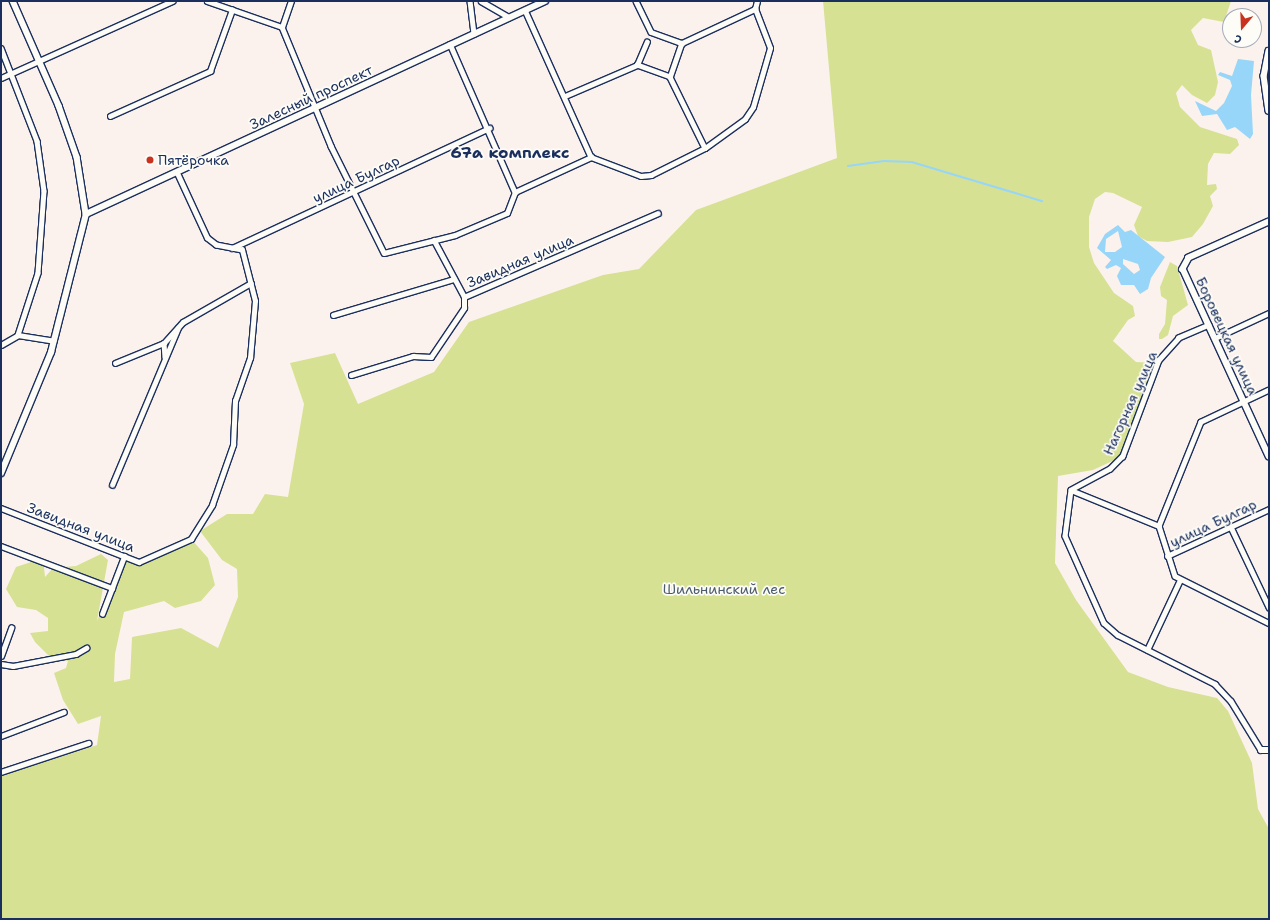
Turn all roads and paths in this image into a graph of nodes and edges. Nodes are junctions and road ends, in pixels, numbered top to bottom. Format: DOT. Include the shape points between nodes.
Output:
graph roads {
  1 [pos="12,1"];
  2 [pos="172,1"];
  3 [pos="207,1"];
  4 [pos="291,1"];
  5 [pos="470,1"];
  6 [pos="481,1"];
  7 [pos="545,1"];
  8 [pos="636,1"];
  9 [pos="757,1"];
  10 [pos="755,9"];
  11 [pos="232,10"];
  12 [pos="525,10"];
  13 [pos="509,17"];
  14 [pos="282,27"];
  15 [pos="474,34"];
  16 [pos="647,42"];
  17 [pos="450,44"];
  18 [pos="682,44"];
  19 [pos="1,48"];
  20 [pos="1269,51"];
  21 [pos="40,60"];
  22 [pos="638,65"];
  23 [pos="12,73"];
  24 [pos="670,77"];
  25 [pos="1,78"];
  26 [pos="565,96"];
  27 [pos="316,108"];
  28 [pos="1269,111"];
  29 [pos="110,116"];
  30 [pos="489,128"];
  31 [pos="705,148"];
  32 [pos="591,157"];
  33 [pos="177,173"];
  34 [pos="355,192"];
  35 [pos="515,192"];
  36 [pos="658,213"];
  37 [pos="86,214"];
  38 [pos="1269,222"];
  39 [pos="434,241"];
  40 [pos="232,248"];
  41 [pos="454,279"];
  42 [pos="251,283"];
  43 [pos="464,297"];
  44 [pos="1269,313"];
  45 [pos="333,315"];
  46 [pos="1209,325"];
  47 [pos="178,328"];
  48 [pos="18,335"];
  49 [pos="1216,338"];
  50 [pos="54,340"];
  51 [pos="164,343"];
  52 [pos="1,345"];
  53 [pos="165,357"];
  54 [pos="115,363"];
  55 [pos="351,375"];
  56 [pos="1269,390"];
  57 [pos="1244,401"];
  58 [pos="1269,456"];
  59 [pos="1,472"];
  60 [pos="112,485"];
  61 [pos="1071,490"];
  62 [pos="1,508"];
  63 [pos="1269,509"];
  64 [pos="1159,526"];
  65 [pos="1231,527"];
  66 [pos="1,546"];
  67 [pos="124,556"];
  68 [pos="1167,556"];
  69 [pos="1180,580"];
  70 [pos="112,588"];
  71 [pos="1269,607"];
  72 [pos="102,614"];
  73 [pos="1269,623"];
  74 [pos="11,628"];
  75 [pos="86,648"];
  76 [pos="1146,650"];
  77 [pos="1,656"];
  78 [pos="1,664"];
  79 [pos="64,712"];
  80 [pos="1,736"];
  81 [pos="88,743"];
  82 [pos="1261,750"];
  83 [pos="1269,750"];
  84 [pos="1,772"];
  1 -- 21 [label="street"];
  2 -- 21 [label="street"];
  3 -- 11 [label="street"];
  4 -- 14 [label="street"];
  5 -- 15 [label="street"];
  6 -- 13 [label="street"];
  7 -- 12 [label="main road, Залесный проспект"];
  8 -- 18 [label="street" via="651,32"];
  9 -- 10 [label="street"];
  10 -- 18 [label="street"];
  10 -- 31 [label="street" via="770,48 753,107 744,119"];
  11 -- 14 [label="street"];
  11 -- 29 [label="street" via="210,71"];
  12 -- 13 [label="main road, Залесный проспект"];
  12 -- 26 [label="street"];
  13 -- 15 [label="main road, Залесный проспект"];
  14 -- 27 [label="street"];
  15 -- 17 [label="main road, Залесный проспект"];
  16 -- 22 [label="street"];
  17 -- 27 [label="main road, Залесный проспект"];
  17 -- 30 [label="street"];
  18 -- 24 [label="street"];
  19 -- 23 [label="street"];
  20 -- 28 [label="street" via="1264,76"];
  21 -- 23 [label="street"];
  21 -- 37 [label="street" via="77,157"];
  22 -- 24 [label="street"];
  22 -- 26 [label="street"];
  23 -- 25 [label="street"];
  23 -- 48 [label="street" via="37,141 44,191 38,273"];
  24 -- 31 [label="street"];
  26 -- 32 [label="street"];
  27 -- 33 [label="main road, Залесный проспект"];
  27 -- 34 [label="street"];
  30 -- 34 [label="street, улица Булгар"];
  30 -- 35 [label="street"];
  31 -- 32 [label="street" via="651,175 641,176"];
  32 -- 35 [label="street"];
  33 -- 37 [label="main road, Залесный проспект"];
  33 -- 40 [label="street" via="207,238"];
  34 -- 39 [label="street" via="384,253"];
  34 -- 40 [label="street, улица Булгар"];
  35 -- 39 [label="street" via="507,213"];
  36 -- 43 [label="street, Завидная улица"];
  37 -- 50 [label="main road"];
  38 -- 46 [label="street, Боровецкая улица" via="1189,258 1183,269"];
  39 -- 41 [label="street"];
  40 -- 42 [label="street, Завидная улица" via="242,250"];
  41 -- 43 [label="street"];
  41 -- 45 [label="street, Завидная улица"];
  42 -- 47 [label="street"];
  42 -- 67 [label="street, Завидная улица" via="256,301 250,358 235,401 233,444 212,505 191,539 139,562"];
  43 -- 55 [label="street, Завидная улица" via="464,308 431,357 413,356"];
  44 -- 49 [label="street"];
  46 -- 49 [label="street, Боровецкая улица"];
  46 -- 61 [label="street, Нагорная улица" via="1179,338 1159,360 1118,463"];
  47 -- 51 [label="street"];
  47 -- 53 [label="street"];
  48 -- 50 [label="street"];
  48 -- 52 [label="street"];
  49 -- 57 [label="street, Боровецкая улица"];
  50 -- 59 [label="main road"];
  51 -- 53 [label="street"];
  51 -- 54 [label="street"];
  53 -- 60 [label="street"];
  56 -- 57 [label="street"];
  57 -- 58 [label="street, Боровецкая улица"];
  57 -- 64 [label="street" via="1199,425"];
  61 -- 64 [label="street"];
  61 -- 76 [label="street" via="1065,536 1104,623 1118,635"];
  62 -- 67 [label="street, Завидная улица"];
  63 -- 65 [label="street, улица Булгар"];
  64 -- 68 [label="street"];
  65 -- 68 [label="street, улица Булгар"];
  65 -- 71 [label="street"];
  66 -- 70 [label="street"];
  67 -- 70 [label="street"];
  68 -- 69 [label="street" via="1171,571"];
  69 -- 73 [label="street"];
  69 -- 76 [label="street"];
  70 -- 72 [label="street"];
  74 -- 77 [label="street"];
  75 -- 78 [label="street" via="76,654 14,666"];
  76 -- 82 [label="street" via="1215,684 1231,701"];
  79 -- 80 [label="street"];
  81 -- 84 [label="street"];
  82 -- 83 [label="street"];
}
